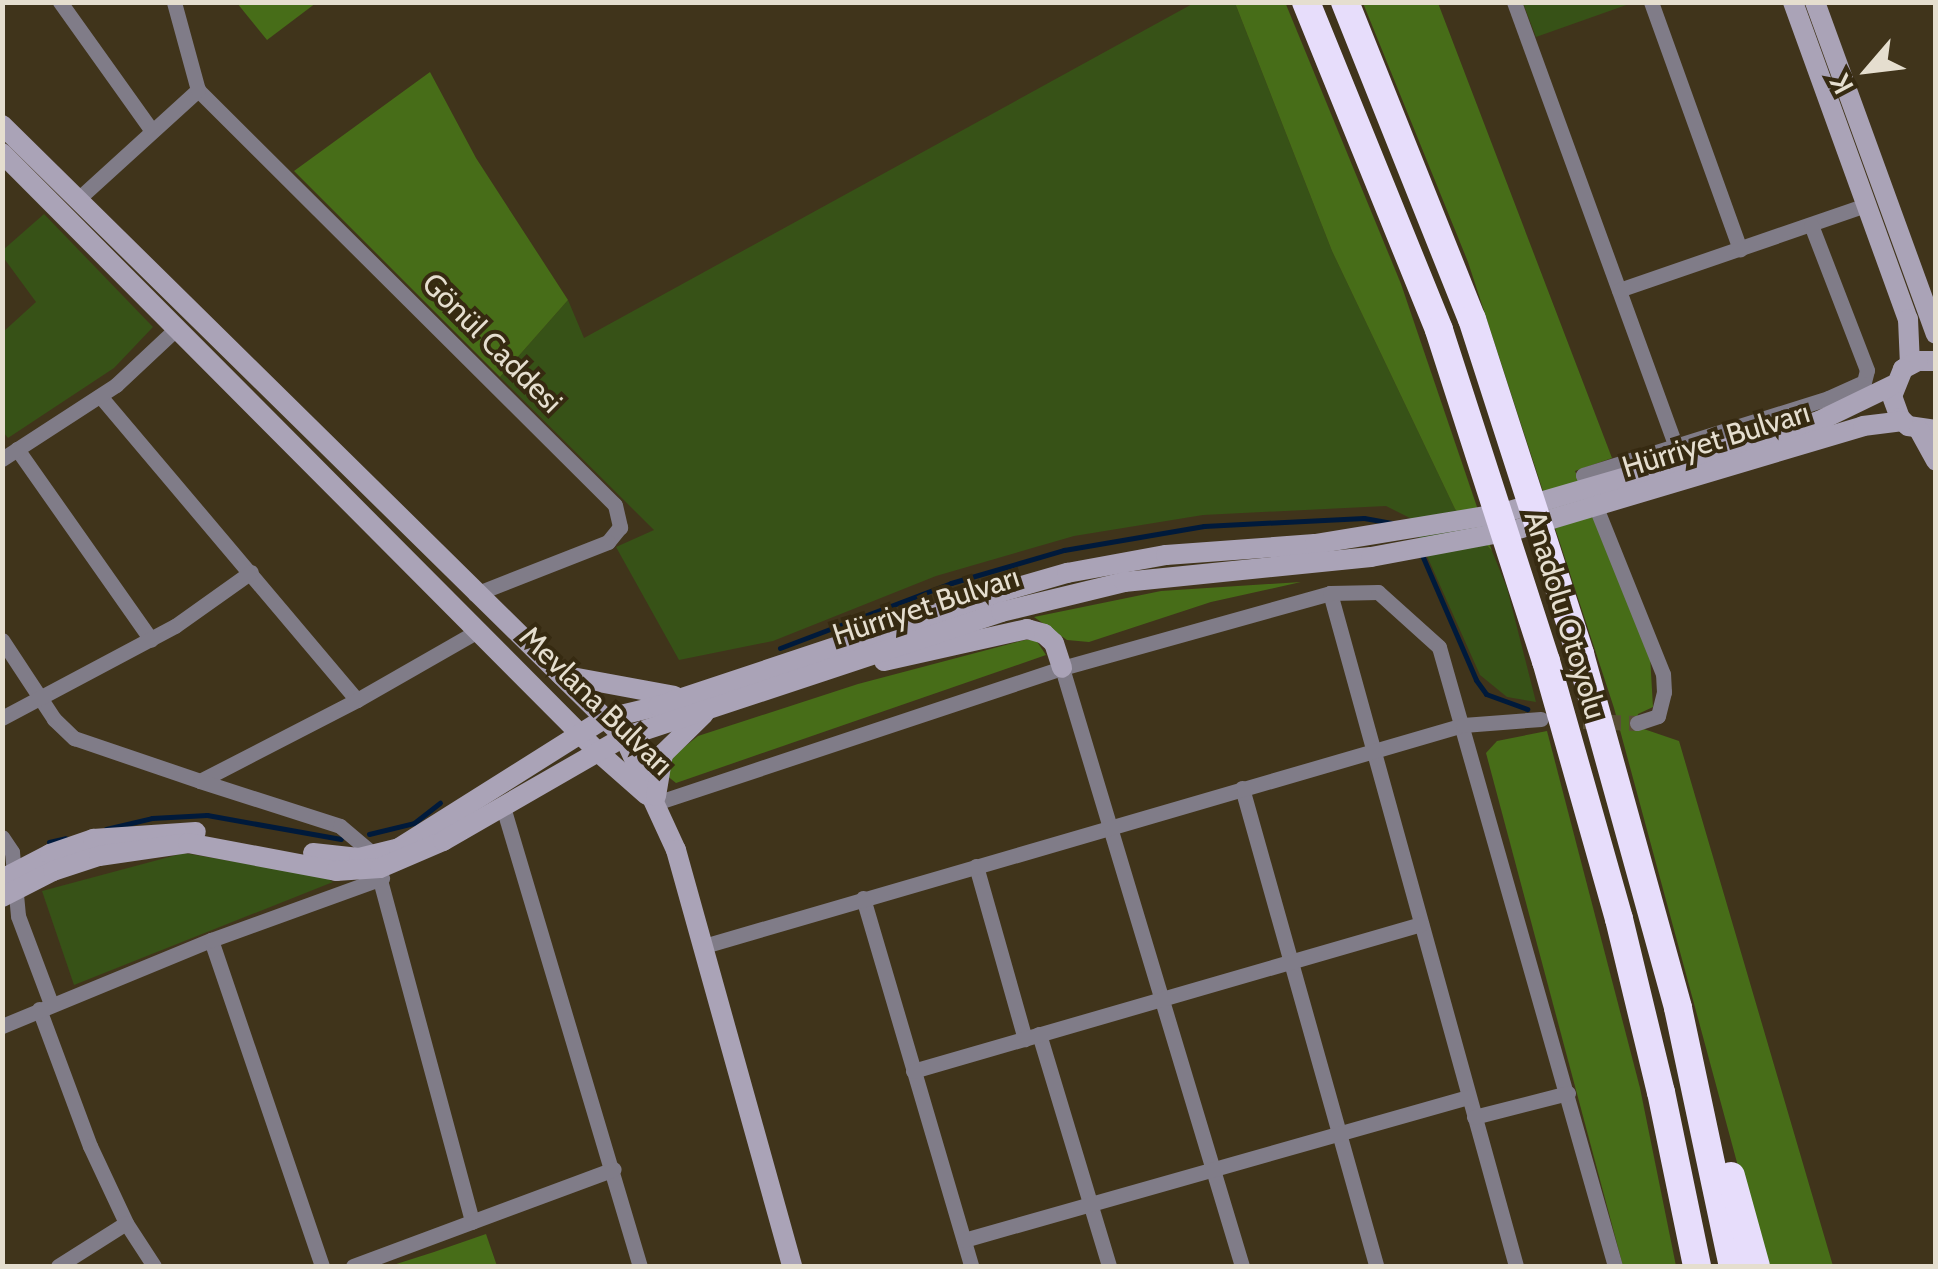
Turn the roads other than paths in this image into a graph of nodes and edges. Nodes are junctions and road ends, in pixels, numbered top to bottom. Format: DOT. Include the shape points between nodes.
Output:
graph roads {
  1 [pos="60,2"];
  2 [pos="174,2"];
  3 [pos="1306,2"];
  4 [pos="1344,2"];
  5 [pos="1514,2"];
  6 [pos="1651,2"];
  7 [pos="1793,2"];
  8 [pos="1815,2"];
  9 [pos="198,90"];
  10 [pos="2,126"];
  11 [pos="152,131"];
  12 [pos="2,154"];
  13 [pos="77,200"];
  14 [pos="1866,204"];
  15 [pos="1811,226"];
  16 [pos="1740,249"];
  17 [pos="1619,290"];
  18 [pos="176,328"];
  19 [pos="1936,334"];
  20 [pos="1936,361"];
  21 [pos="1910,364"];
  22 [pos="1893,385"];
  23 [pos="100,396"];
  24 [pos="1919,427"];
  25 [pos="1676,446"];
  26 [pos="18,449"];
  27 [pos="2,459"];
  28 [pos="1936,461"];
  29 [pos="251,572"];
  30 [pos="1120,572"];
  31 [pos="1330,593"];
  32 [pos="475,594"];
  33 [pos="479,630"];
  34 [pos="2,640"];
  35 [pos="150,640"];
  36 [pos="1062,668"];
  37 [pos="823,671"];
  38 [pos="559,675"];
  39 [pos="538,689"];
  40 [pos="686,696"];
  41 [pos="40,698"];
  42 [pos="358,700"];
  43 [pos="712,707"];
  44 [pos="2,718"];
  45 [pos="604,718"];
  46 [pos="1541,718"];
  47 [pos="1637,723"];
  48 [pos="1463,725"];
  49 [pos="581,734"];
  50 [pos="624,738"];
  51 [pos="553,752"];
  52 [pos="598,752"];
  53 [pos="1373,752"];
  54 [pos="570,768"];
  55 [pos="200,781"];
  56 [pos="1242,788"];
  57 [pos="656,803"];
  58 [pos="503,806"];
  59 [pos="1111,826"];
  60 [pos="2,837"];
  61 [pos="976,866"];
  62 [pos="379,867"];
  63 [pos="8,885"];
  64 [pos="863,898"];
  65 [pos="1422,924"];
  66 [pos="211,940"];
  67 [pos="704,946"];
  68 [pos="1291,962"];
  69 [pos="1163,998"];
  70 [pos="45,1007"];
  71 [pos="1678,1008"];
  72 [pos="2,1026"];
  73 [pos="1032,1036"];
  74 [pos="914,1070"];
  75 [pos="1568,1093"];
  76 [pos="1468,1097"];
  77 [pos="1474,1117"];
  78 [pos="1338,1133"];
  79 [pos="614,1169"];
  80 [pos="1214,1169"];
  81 [pos="1090,1205"];
  82 [pos="472,1222"];
  83 [pos="126,1223"];
  84 [pos="964,1240"];
  85 [pos="1695,1260"];
  86 [pos="58,1266"];
  87 [pos="154,1266"];
  88 [pos="322,1266"];
  89 [pos="353,1266"];
  90 [pos="640,1266"];
  91 [pos="792,1266"];
  92 [pos="971,1266"];
  93 [pos="1108,1266"];
  94 [pos="1242,1266"];
  95 [pos="1376,1266"];
  96 [pos="1516,1266"];
  97 [pos="1615,1266"];
  98 [pos="1733,1266"];
  99 [pos="1756,1266"];
  1 -- 11 [label="street"];
  2 -- 9 [label="street, Gönül Caddesi"];
  3 -- 85 [label="highway, Anadolu Otoyolu" via="1409,252 1486,466 1618,919"];
  4 -- 71 [label="highway, Anadolu Otoyolu" via="1472,319 1518,454"];
  5 -- 17 [label="street"];
  6 -- 16 [label="street"];
  7 -- 14 [label="main road"];
  8 -- 19 [label="main road"];
  9 -- 11 [label="street"];
  9 -- 32 [label="street, Gönül Caddesi" via="616,505 620,526 608,542"];
  10 -- 13 [label="main road, Mevlana Bulvarı"];
  11 -- 13 [label="street"];
  12 -- 18 [label="main road, Mevlana Bulvarı"];
  13 -- 32 [label="main road, Mevlana Bulvarı"];
  14 -- 15 [label="street"];
  14 -- 21 [label="main road" via="1908,319"];
  15 -- 16 [label="street"];
  15 -- 25 [label="street" via="1868,378 1828,398"];
  16 -- 17 [label="street"];
  17 -- 25 [label="street"];
  18 -- 23 [label="street"];
  18 -- 33 [label="main road, Mevlana Bulvarı"];
  20 -- 21 [label="main road"];
  21 -- 22 [label="main road"];
  22 -- 24 [label="main road" via="1894,408"];
  22 -- 30 [label="main road, Hürriyet Bulvarı" via="1819,421 1499,514 1315,544 1220,550"];
  23 -- 26 [label="street"];
  23 -- 29 [label="street"];
  24 -- 28 [label="main road"];
  24 -- 30 [label="main road, Hürriyet Bulvarı" via="1863,426 1515,530 1371,557"];
  25 -- 47 [label="street" via="1584,475 1662,674 1658,716"];
  26 -- 27 [label="street"];
  26 -- 35 [label="street"];
  29 -- 35 [label="street"];
  29 -- 42 [label="street"];
  30 -- 37 [label="main road, Hürriyet Bulvarı"];
  30 -- 40 [label="main road, Hürriyet Bulvarı" via="1001,592"];
  31 -- 36 [label="street"];
  31 -- 48 [label="street" via="1378,592 1439,647"];
  31 -- 53 [label="street"];
  32 -- 38 [label="main road, Mevlana Bulvarı"];
  33 -- 39 [label="main road, Mevlana Bulvarı"];
  33 -- 42 [label="street"];
  34 -- 41 [label="street"];
  35 -- 41 [label="street"];
  36 -- 37 [label="main road" via="1054,643 1027,629"];
  36 -- 57 [label="street"];
  36 -- 59 [label="street"];
  37 -- 43 [label="main road, Hürriyet Bulvarı"];
  38 -- 40 [label="main road"];
  38 -- 45 [label="main road, Mevlana Bulvarı"];
  39 -- 49 [label="main road, Mevlana Bulvarı"];
  39 -- 51 [label="main road"];
  40 -- 45 [label="main road, Hürriyet Bulvarı"];
  41 -- 44 [label="street"];
  41 -- 55 [label="street" via="74,738"];
  42 -- 55 [label="street"];
  43 -- 50 [label="main road, Hürriyet Bulvarı"];
  43 -- 57 [label="main road" via="662,754"];
  45 -- 49 [label="main road, Hürriyet Bulvarı"];
  45 -- 50 [label="main road, Mevlana Bulvarı"];
  46 -- 48 [label="street"];
  48 -- 53 [label="street"];
  48 -- 75 [label="street"];
  49 -- 51 [label="main road, Hürriyet Bulvarı"];
  49 -- 52 [label="main road, Mevlana Bulvarı"];
  50 -- 52 [label="main road, Hürriyet Bulvarı"];
  50 -- 57 [label="main road, Mevlana Bulvarı"];
  51 -- 62 [label="main road, Hürriyet Bulvarı"];
  52 -- 54 [label="main road, Hürriyet Bulvarı"];
  52 -- 57 [label="main road, Mevlana Bulvarı"];
  53 -- 56 [label="street"];
  53 -- 65 [label="street"];
  54 -- 57 [label="main road" via="604,775"];
  54 -- 58 [label="main road, Hürriyet Bulvarı"];
  55 -- 62 [label="street" via="340,826"];
  56 -- 59 [label="street"];
  56 -- 68 [label="street"];
  57 -- 67 [label="main road"];
  58 -- 62 [label="main road, Hürriyet Bulvarı" via="413,856"];
  58 -- 79 [label="street"];
  59 -- 61 [label="street"];
  59 -- 69 [label="street"];
  60 -- 63 [label="street" via="12,852"];
  61 -- 64 [label="street"];
  61 -- 73 [label="street"];
  62 -- 63 [label="main road, Hürriyet Bulvarı" via="336,871 188,843 99,856"];
  62 -- 66 [label="street"];
  62 -- 82 [label="street"];
  63 -- 70 [label="street"];
  64 -- 67 [label="street"];
  64 -- 74 [label="street"];
  65 -- 68 [label="street"];
  65 -- 76 [label="street"];
  66 -- 70 [label="street"];
  66 -- 88 [label="street"];
  67 -- 91 [label="main road"];
  68 -- 69 [label="street"];
  68 -- 78 [label="street"];
  69 -- 73 [label="street"];
  69 -- 80 [label="street"];
  70 -- 72 [label="street"];
  70 -- 83 [label="street" via="90,1146"];
  71 -- 98 [label="highway, Anadolu Otoyolu"];
  71 -- 99 [label="highway"];
  73 -- 74 [label="street"];
  73 -- 81 [label="street"];
  74 -- 84 [label="street"];
  75 -- 77 [label="street"];
  75 -- 97 [label="street"];
  76 -- 77 [label="street"];
  76 -- 78 [label="street"];
  77 -- 96 [label="street"];
  78 -- 80 [label="street"];
  78 -- 95 [label="street"];
  79 -- 82 [label="street"];
  79 -- 90 [label="street"];
  80 -- 81 [label="street"];
  80 -- 94 [label="street"];
  81 -- 84 [label="street"];
  81 -- 93 [label="street"];
  82 -- 89 [label="street"];
  83 -- 86 [label="street"];
  83 -- 87 [label="street"];
  84 -- 92 [label="street"];
}
